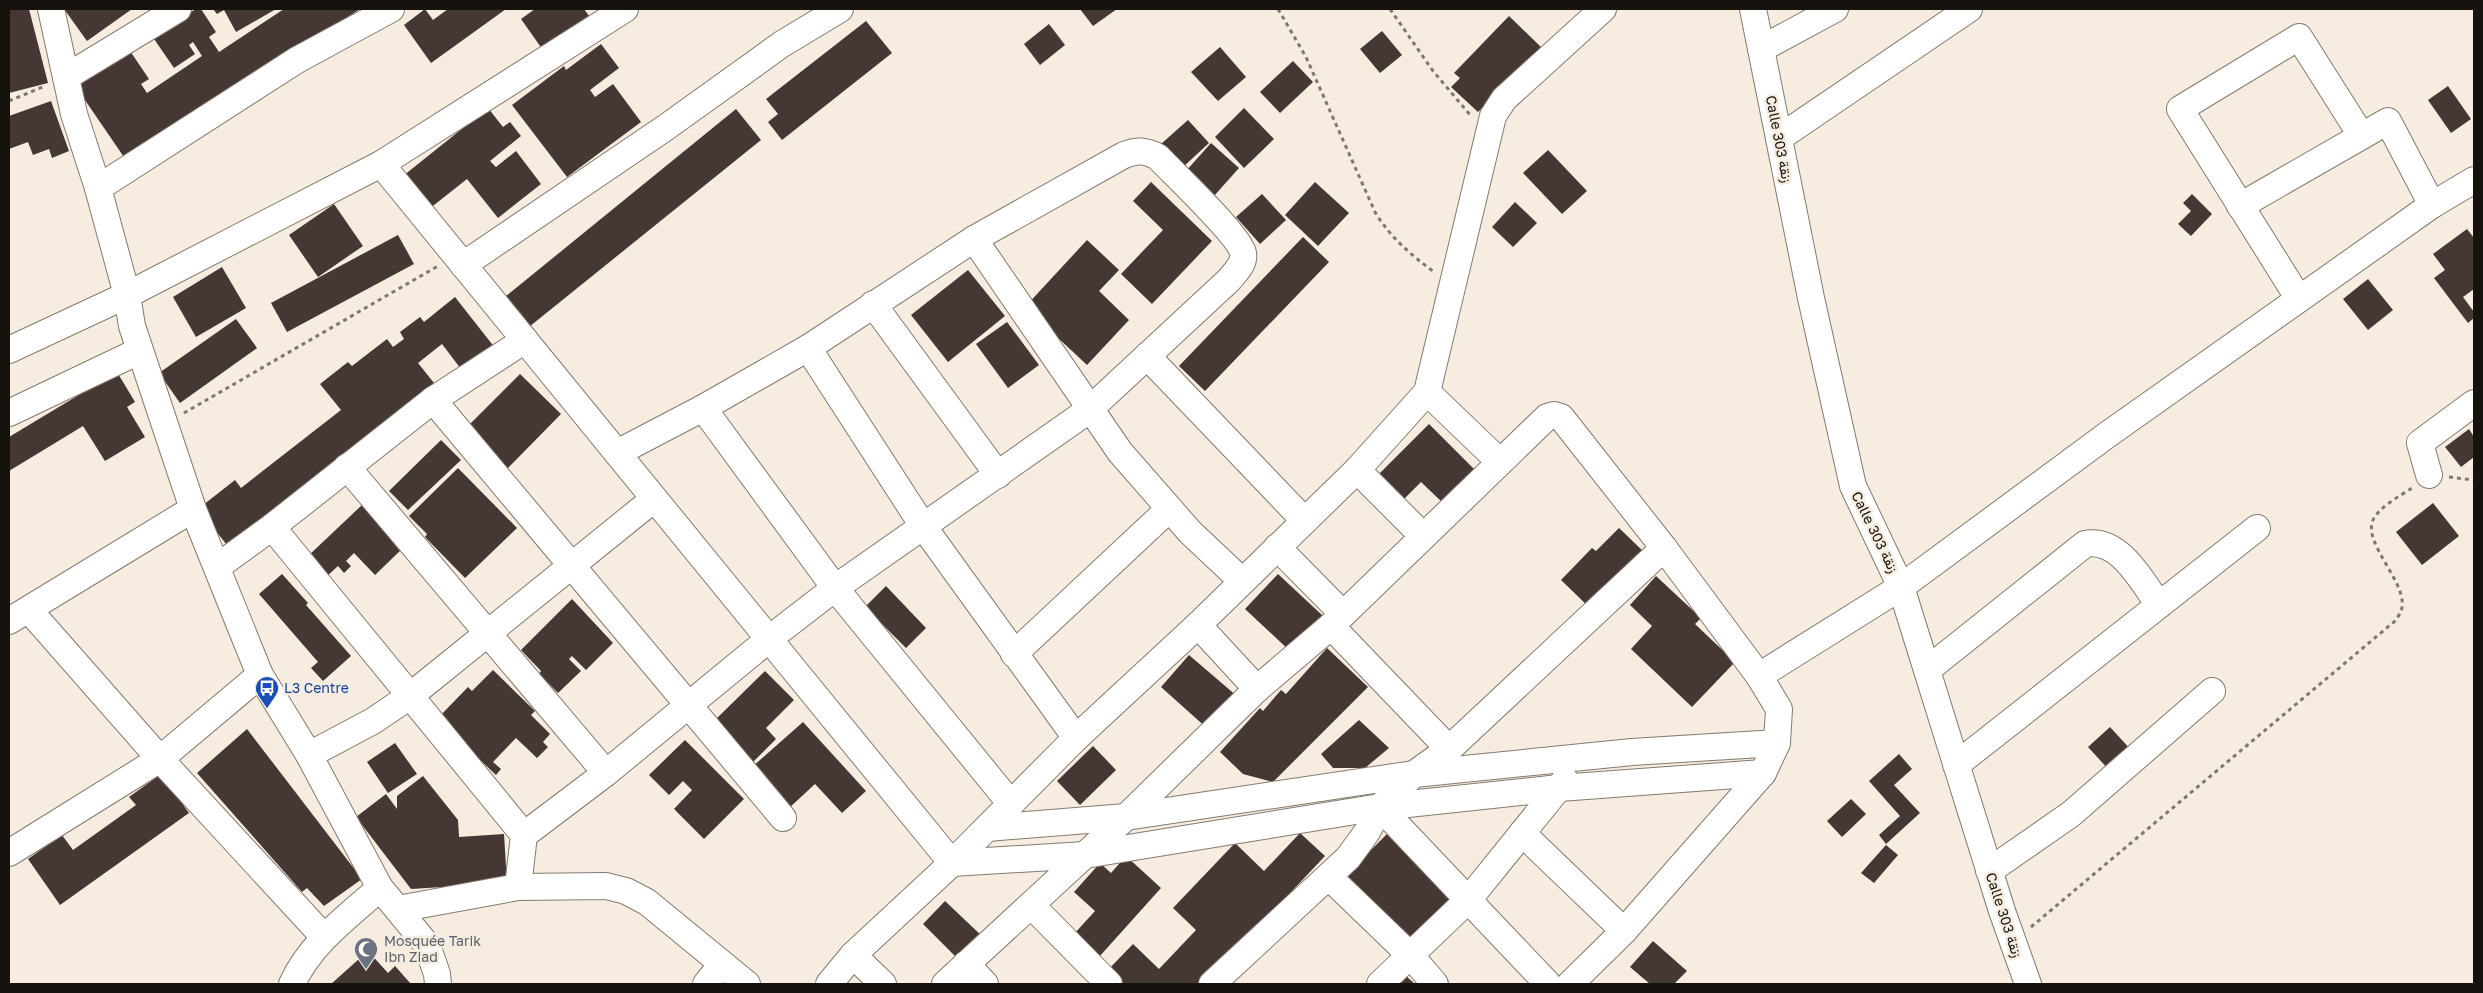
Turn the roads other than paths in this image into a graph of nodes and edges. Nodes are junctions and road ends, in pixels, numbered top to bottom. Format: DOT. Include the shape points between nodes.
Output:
graph roads {
  1 [pos="51,9"];
  2 [pos="178,9"];
  3 [pos="391,9"];
  4 [pos="625,9"];
  5 [pos="840,9"];
  6 [pos="1603,9"];
  7 [pos="1753,9"];
  8 [pos="1835,9"];
  9 [pos="1960,11"];
  10 [pos="1761,48"];
  11 [pos="66,78"];
  12 [pos="2361,135"];
  13 [pos="1779,138"];
  14 [pos="380,164"];
  15 [pos="2474,180"];
  16 [pos="98,188"];
  17 [pos="2432,205"];
  18 [pos="2240,206"];
  19 [pos="974,239"];
  20 [pos="459,260"];
  21 [pos="127,294"];
  22 [pos="2299,299"];
  23 [pos="873,304"];
  24 [pos="525,340"];
  25 [pos="808,348"];
  26 [pos="9,350"];
  27 [pos="139,351"];
  28 [pos="1147,356"];
  29 [pos="1427,392"];
  30 [pos="433,400"];
  31 [pos="2474,404"];
  32 [pos="703,408"];
  33 [pos="1089,410"];
  34 [pos="9,413"];
  35 [pos="617,453"];
  36 [pos="1500,462"];
  37 [pos="347,467"];
  38 [pos="1356,470"];
  39 [pos="998,475"];
  40 [pos="2429,475"];
  41 [pos="654,499"];
  42 [pos="193,509"];
  43 [pos="1169,509"];
  44 [pos="1304,520"];
  45 [pos="922,526"];
  46 [pos="272,527"];
  47 [pos="2256,528"];
  48 [pos="1423,536"];
  49 [pos="1277,547"];
  50 [pos="1664,548"];
  51 [pos="570,564"];
  52 [pos="217,568"];
  53 [pos="1242,581"];
  54 [pos="1901,587"];
  55 [pos="834,588"];
  56 [pos="2159,604"];
  57 [pos="19,615"];
  58 [pos="1337,620"];
  59 [pos="1198,625"];
  60 [pos="487,632"];
  61 [pos="769,639"];
  62 [pos="1014,654"];
  63 [pos="1927,670"];
  64 [pos="260,675"];
  65 [pos="1759,676"];
  66 [pos="1257,689"];
  67 [pos="2212,691"];
  68 [pos="410,696"];
  69 [pos="689,706"];
  70 [pos="1076,738"];
  71 [pos="1777,743"];
  72 [pos="1450,749"];
  73 [pos="309,755"];
  74 [pos="1581,757"];
  75 [pos="160,759"];
  76 [pos="1956,764"];
  77 [pos="606,773"];
  78 [pos="1764,773"];
  79 [pos="1414,774"];
  80 [pos="1559,788"];
  81 [pos="1011,804"];
  82 [pos="1380,807"];
  83 [pos="1126,817"];
  84 [pos="783,818"];
  85 [pos="987,828"];
  86 [pos="1522,833"];
  87 [pos="524,835"];
  88 [pos="9,853"];
  89 [pos="1085,855"];
  90 [pos="952,862"];
  91 [pos="1989,870"];
  92 [pos="1329,878"];
  93 [pos="380,888"];
  94 [pos="518,888"];
  95 [pos="1469,899"];
  96 [pos="1031,905"];
  97 [pos="398,909"];
  98 [pos="1624,931"];
  99 [pos="324,937"];
  100 [pos="853,955"];
  101 [pos="1411,956"];
  102 [pos="966,964"];
  103 [pos="714,974"];
  104 [pos="292,984"];
  105 [pos="438,984"];
  106 [pos="747,984"];
  107 [pos="829,984"];
  108 [pos="882,984"];
  109 [pos="945,984"];
  110 [pos="985,984"];
  111 [pos="1108,984"];
  112 [pos="1212,984"];
  113 [pos="1380,984"];
  114 [pos="1436,984"];
  115 [pos="1548,984"];
  116 [pos="1570,984"];
  117 [pos="2028,984"];
  1 -- 11 [label="street"];
  2 -- 11 [label="street"];
  3 -- 16 [label="street" via="297,60"];
  4 -- 14 [label="street"];
  5 -- 20 [label="street" via="782,44 665,128"];
  6 -- 29 [label="street" via="1504,99 1493,116"];
  7 -- 10 [label="street, Calle 303 زنقة"];
  8 -- 10 [label="street"];
  9 -- 13 [label="street"];
  10 -- 13 [label="street, Calle 303 زنقة"];
  11 -- 16 [label="street"];
  12 -- 17 [label="street" via="2388,121"];
  12 -- 18 [label="street"];
  12 -- 18 [label="street" via="2299,37 2180,109"];
  13 -- 54 [label="street, Calle 303 زنقة" via="1853,486"];
  14 -- 20 [label="street"];
  14 -- 21 [label="street"];
  15 -- 17 [label="street"];
  16 -- 21 [label="street"];
  17 -- 22 [label="street"];
  18 -- 22 [label="street"];
  19 -- 23 [label="street"];
  19 -- 28 [label="street" via="1124,155 1146,151 1158,157 1232,235 1242,251 1243,262 1230,280"];
  19 -- 33 [label="street"];
  20 -- 24 [label="street"];
  21 -- 26 [label="street"];
  21 -- 27 [label="street"];
  22 -- 54 [label="street"];
  23 -- 25 [label="street"];
  23 -- 39 [label="street"];
  24 -- 30 [label="street"];
  24 -- 35 [label="street"];
  25 -- 32 [label="street"];
  25 -- 45 [label="street"];
  27 -- 34 [label="street"];
  27 -- 42 [label="street"];
  28 -- 33 [label="street"];
  28 -- 44 [label="street"];
  29 -- 36 [label="street"];
  29 -- 38 [label="street"];
  30 -- 37 [label="street"];
  30 -- 51 [label="street"];
  31 -- 40 [label="street" via="2420,443"];
  32 -- 35 [label="street"];
  32 -- 55 [label="street"];
  33 -- 39 [label="street"];
  33 -- 43 [label="street"];
  35 -- 41 [label="street"];
  36 -- 48 [label="street"];
  36 -- 50 [label="street" via="1547,417 1561,418"];
  37 -- 46 [label="street"];
  37 -- 60 [label="street"];
  38 -- 44 [label="street"];
  38 -- 48 [label="street"];
  39 -- 45 [label="street"];
  41 -- 51 [label="street"];
  41 -- 61 [label="street"];
  42 -- 52 [label="street"];
  42 -- 57 [label="street"];
  43 -- 53 [label="street"];
  43 -- 62 [label="street"];
  44 -- 49 [label="street"];
  45 -- 55 [label="street"];
  45 -- 62 [label="street"];
  46 -- 52 [label="street"];
  46 -- 68 [label="street"];
  47 -- 56 [label="street"];
  48 -- 58 [label="street"];
  49 -- 53 [label="street"];
  49 -- 58 [label="street"];
  50 -- 65 [label="street"];
  50 -- 72 [label="street"];
  51 -- 60 [label="street"];
  51 -- 69 [label="street"];
  52 -- 64 [label="street"];
  53 -- 59 [label="street"];
  54 -- 63 [label="street, Calle 303 زنقة"];
  54 -- 65 [label="street"];
  55 -- 61 [label="street"];
  55 -- 81 [label="street"];
  56 -- 63 [label="street" via="2118,553 2101,542 2085,544"];
  56 -- 76 [label="street"];
  57 -- 75 [label="street"];
  58 -- 66 [label="street"];
  58 -- 72 [label="street"];
  59 -- 66 [label="street"];
  59 -- 70 [label="street"];
  60 -- 68 [label="street"];
  60 -- 77 [label="street"];
  61 -- 69 [label="street"];
  61 -- 90 [label="street"];
  62 -- 70 [label="street"];
  63 -- 76 [label="street, Calle 303 زنقة"];
  64 -- 73 [label="street"];
  64 -- 75 [label="street"];
  65 -- 71 [label="street" via="1779,709"];
  66 -- 83 [label="street"];
  67 -- 91 [label="street" via="2071,814"];
  68 -- 73 [label="street" via="373,721"];
  68 -- 87 [label="street"];
  69 -- 77 [label="street"];
  69 -- 84 [label="street"];
  70 -- 81 [label="street"];
  71 -- 74 [label="street"];
  71 -- 78 [label="street"];
  72 -- 79 [label="street"];
  73 -- 93 [label="street"];
  74 -- 79 [label="street"];
  74 -- 80 [label="street"];
  75 -- 88 [label="street"];
  75 -- 99 [label="street"];
  76 -- 91 [label="street, Calle 303 زنقة"];
  77 -- 87 [label="street"];
  78 -- 80 [label="street"];
  78 -- 98 [label="street"];
  79 -- 82 [label="street"];
  79 -- 83 [label="street"];
  80 -- 82 [label="street"];
  80 -- 86 [label="street"];
  81 -- 85 [label="street"];
  82 -- 89 [label="street"];
  82 -- 92 [label="street" via="1359,843"];
  82 -- 95 [label="street"];
  83 -- 85 [label="street"];
  83 -- 89 [label="street"];
  85 -- 90 [label="street"];
  86 -- 95 [label="street"];
  86 -- 98 [label="street"];
  87 -- 94 [label="street"];
  89 -- 90 [label="street"];
  89 -- 96 [label="street"];
  90 -- 100 [label="street"];
  91 -- 117 [label="street, Calle 303 زنقة"];
  92 -- 101 [label="street"];
  92 -- 112 [label="street"];
  93 -- 97 [label="street"];
  93 -- 99 [label="street"];
  94 -- 97 [label="street"];
  94 -- 103 [label="street" via="606,886 626,891 647,902"];
  95 -- 101 [label="street"];
  95 -- 115 [label="street"];
  96 -- 102 [label="street"];
  96 -- 111 [label="street"];
  97 -- 105 [label="street" via="427,945"];
  98 -- 116 [label="street"];
  99 -- 104 [label="street" via="299,969"];
  100 -- 107 [label="street"];
  100 -- 108 [label="street"];
  101 -- 113 [label="street"];
  101 -- 114 [label="street"];
  102 -- 109 [label="street"];
  102 -- 110 [label="street"];
  103 -- 106 [label="street"];
}
